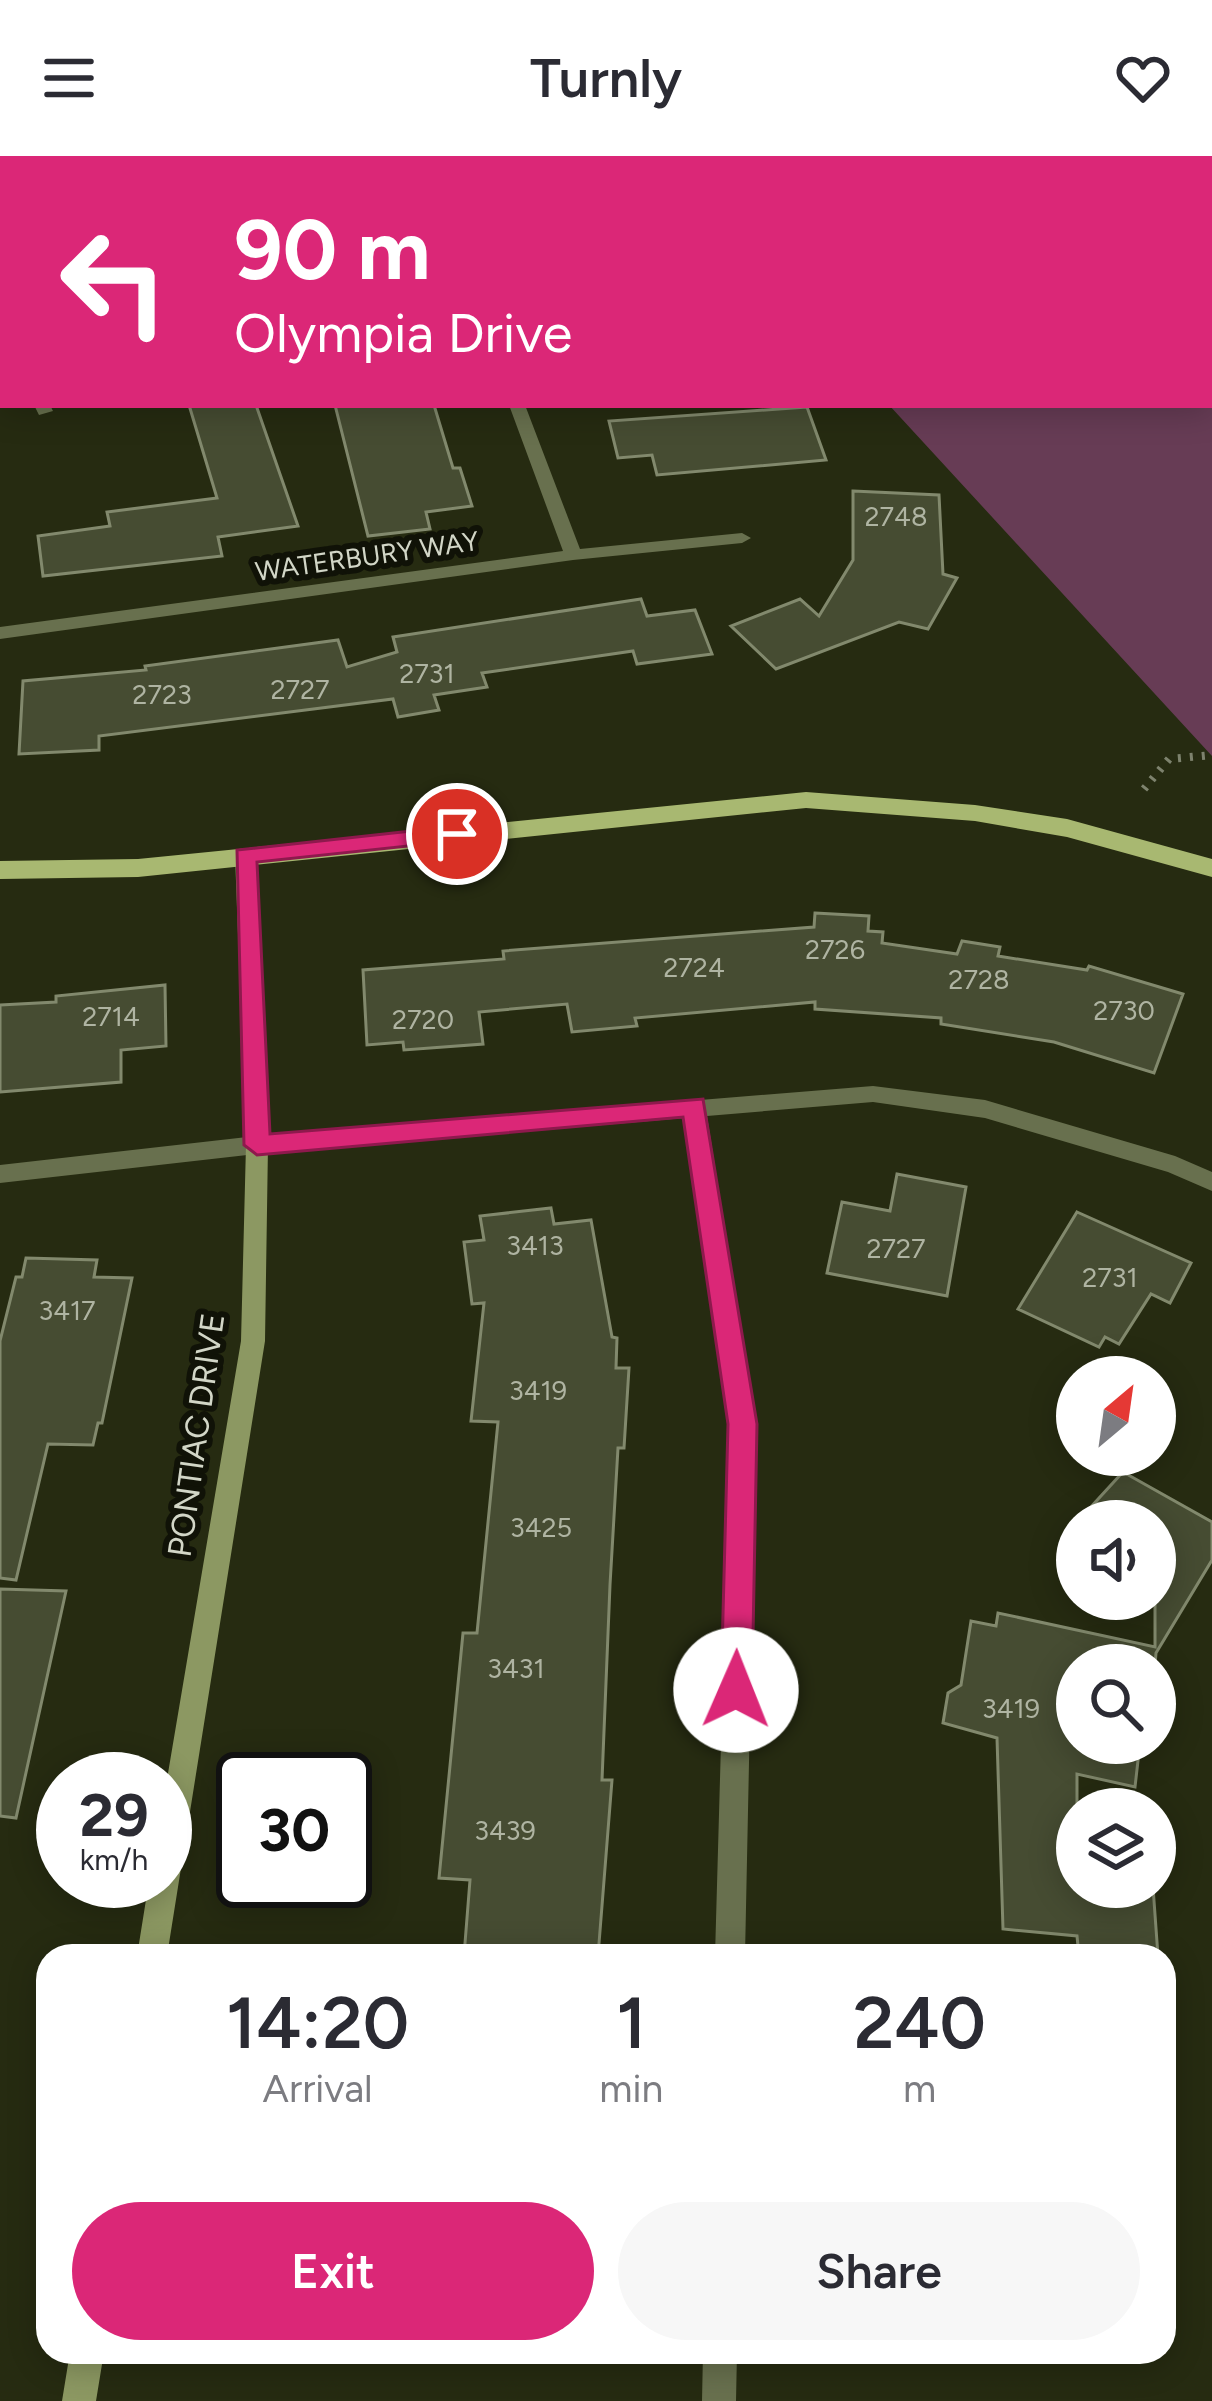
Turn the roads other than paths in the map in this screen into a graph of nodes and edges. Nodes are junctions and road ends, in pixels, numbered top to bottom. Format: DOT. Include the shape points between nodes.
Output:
graph roads {
  1 [pos="518,408"];
  2 [pos="742,538"];
  3 [pos="573,555"];
  4 [pos="0,632"];
  5 [pos="245,855"];
  6 [pos="1212,868"];
  7 [pos="0,870"];
  8 [pos="694,1106"];
  9 [pos="257,1145"];
  10 [pos="0,1174"];
  11 [pos="1212,1182"];
  12 [pos="186,1752"];
  13 [pos="160,1908"];
  14 [pos="154,1944"];
  15 [pos="730,1944"];
  16 [pos="85,2364"];
  17 [pos="720,2364"];
  18 [pos="79,2401"];
  19 [pos="719,2401"];
  1 -- 3 [label="street"];
  2 -- 3 [label="street, WATERBURY WAY"];
  3 -- 4 [label="street, WATERBURY WAY"];
  5 -- 6 [label="main road" via="806,800 1044,824"];
  5 -- 7 [label="main road" via="138,868"];
  5 -- 9 [label="main road, PONTIAC DRIVE"];
  8 -- 9 [label="street"];
  8 -- 11 [label="street" via="873,1094 985,1109"];
  8 -- 15 [label="street" via="743,1424"];
  9 -- 10 [label="street"];
  9 -- 12 [label="main road, PONTIAC DRIVE" via="253,1341"];
  13 -- 14 [label="main road, PONTIAC DRIVE"];
  16 -- 18 [label="main road"];
  17 -- 19 [label="street"];
}
